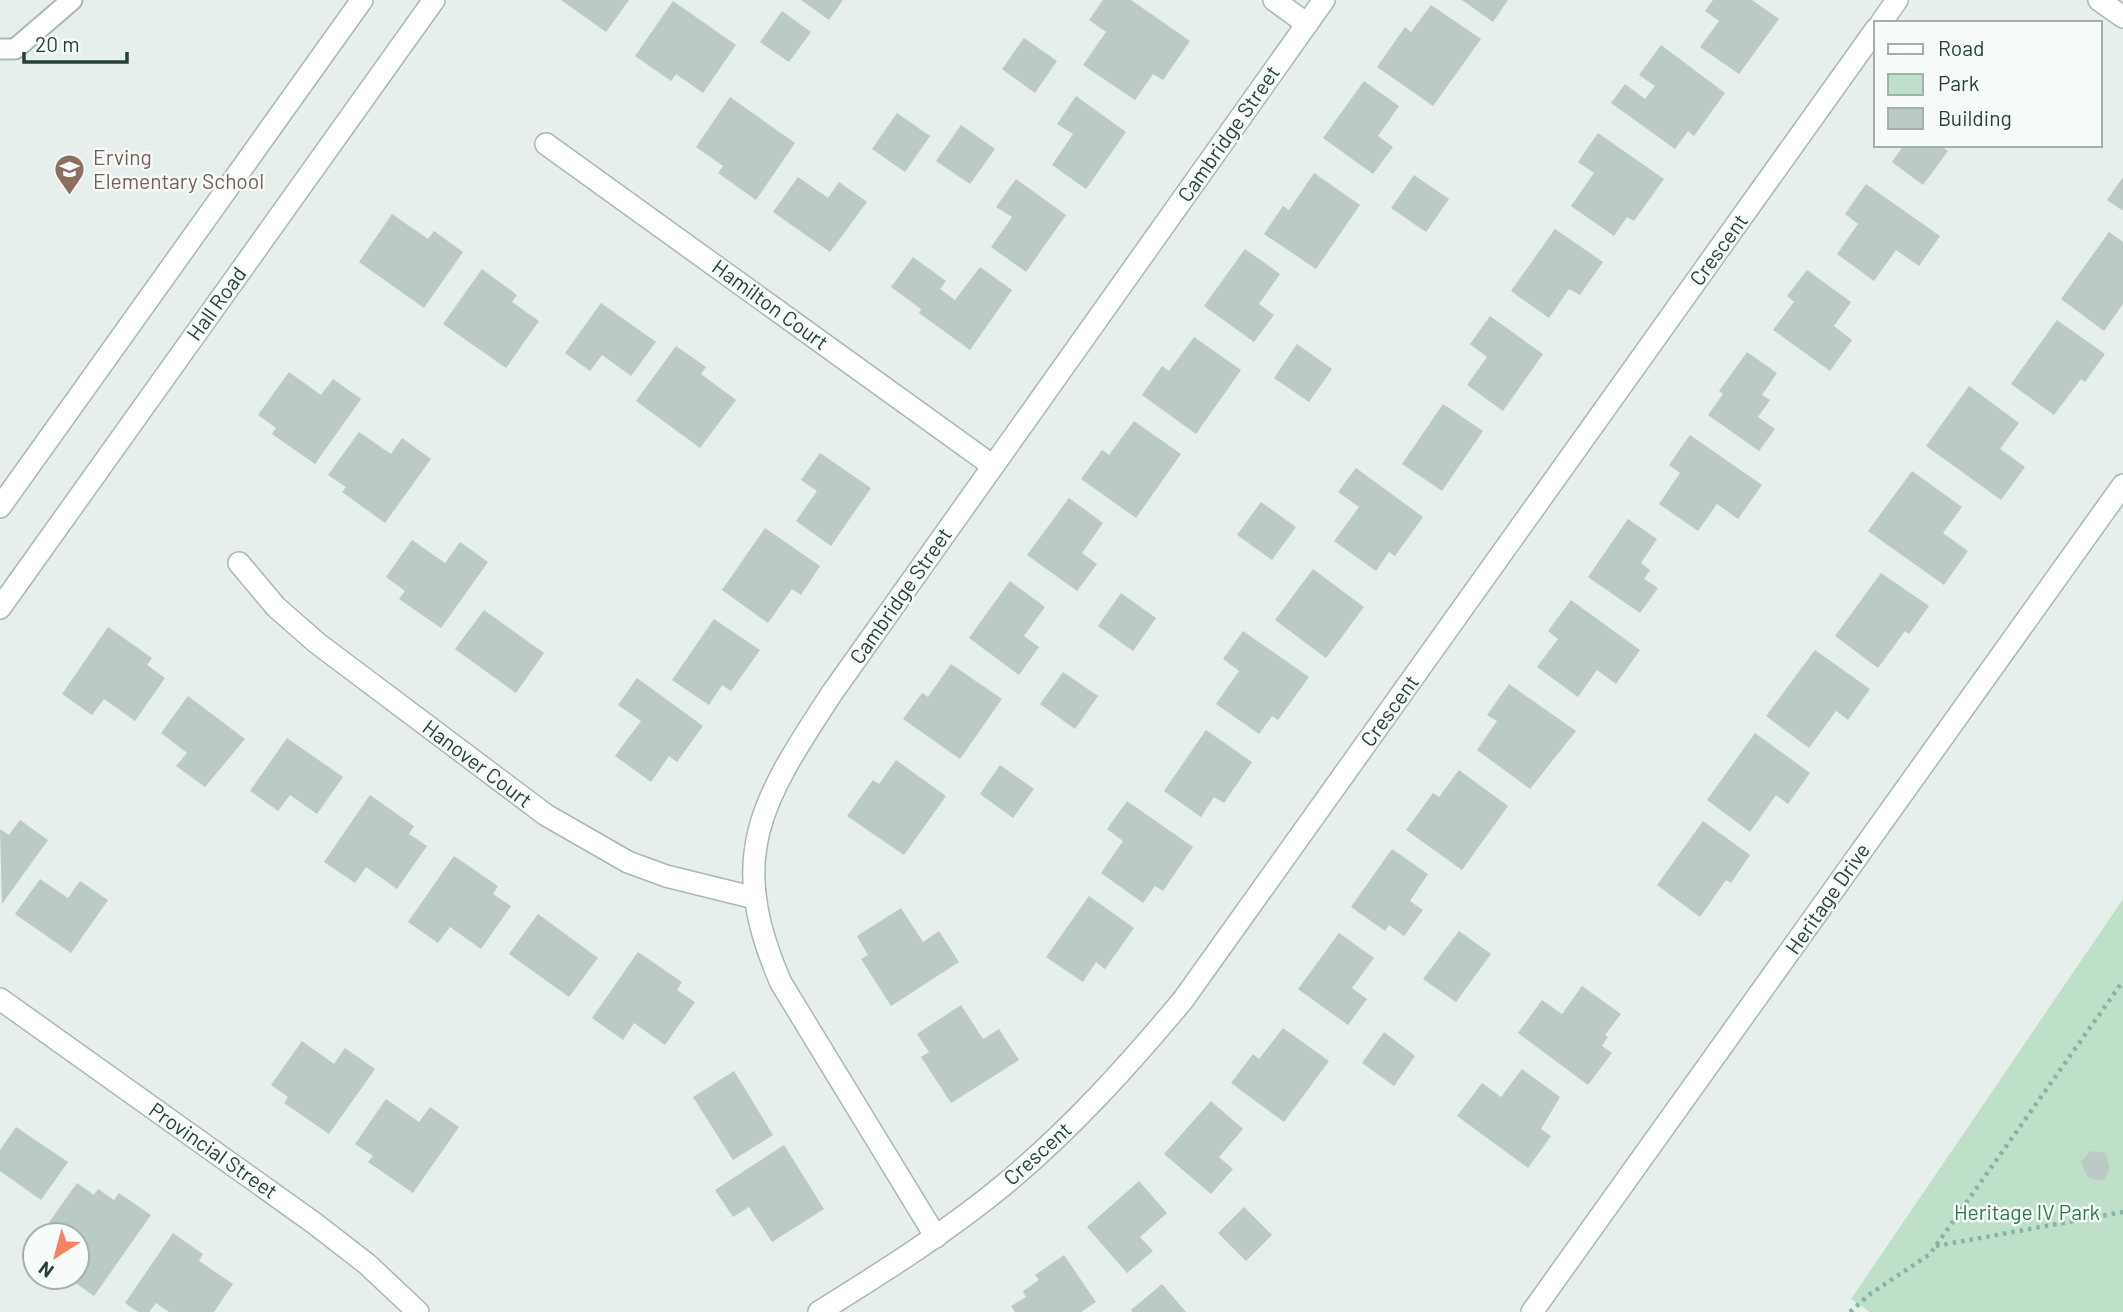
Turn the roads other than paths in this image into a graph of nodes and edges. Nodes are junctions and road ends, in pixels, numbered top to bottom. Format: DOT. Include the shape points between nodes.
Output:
graph roads {
  1 [pos="72,0"];
  2 [pos="362,0"];
  3 [pos="434,0"];
  4 [pos="1274,0"];
  5 [pos="1324,0"];
  6 [pos="1897,0"];
  7 [pos="2098,0"];
  8 [pos="2123,17"];
  9 [pos="1882,21"];
  10 [pos="1307,24"];
  11 [pos="1874,32"];
  12 [pos="0,49"];
  13 [pos="547,145"];
  14 [pos="993,466"];
  15 [pos="2123,485"];
  16 [pos="0,507"];
  17 [pos="239,563"];
  18 [pos="0,608"];
  19 [pos="755,898"];
  20 [pos="0,999"];
  21 [pos="936,1237"];
  22 [pos="418,1312"];
  23 [pos="820,1312"];
  24 [pos="1532,1312"];
  1 -- 12 [label="lane" via="15,48"];
  2 -- 16 [label="street"];
  3 -- 18 [label="street, Hall Road"];
  4 -- 10 [label="street"];
  5 -- 10 [label="street, Cambridge Street"];
  6 -- 9 [label="street"];
  7 -- 8 [label="street"];
  10 -- 14 [label="street, Cambridge Street"];
  11 -- 21 [label="street, Crescent" via="1184,1000 1069,1127"];
  13 -- 14 [label="street, Hamilton Court"];
  14 -- 19 [label="street, Cambridge Street" via="780,772 757,838"];
  15 -- 24 [label="street, Heritage Drive"];
  17 -- 19 [label="street, Hanover Court" via="276,607 317,643 546,815 628,862"];
  19 -- 21 [label="street, Cambridge Street" via="765,946 781,983"];
  20 -- 22 [label="street, Provincial Street" via="314,1223"];
  21 -- 23 [label="street, Crescent"];
}
